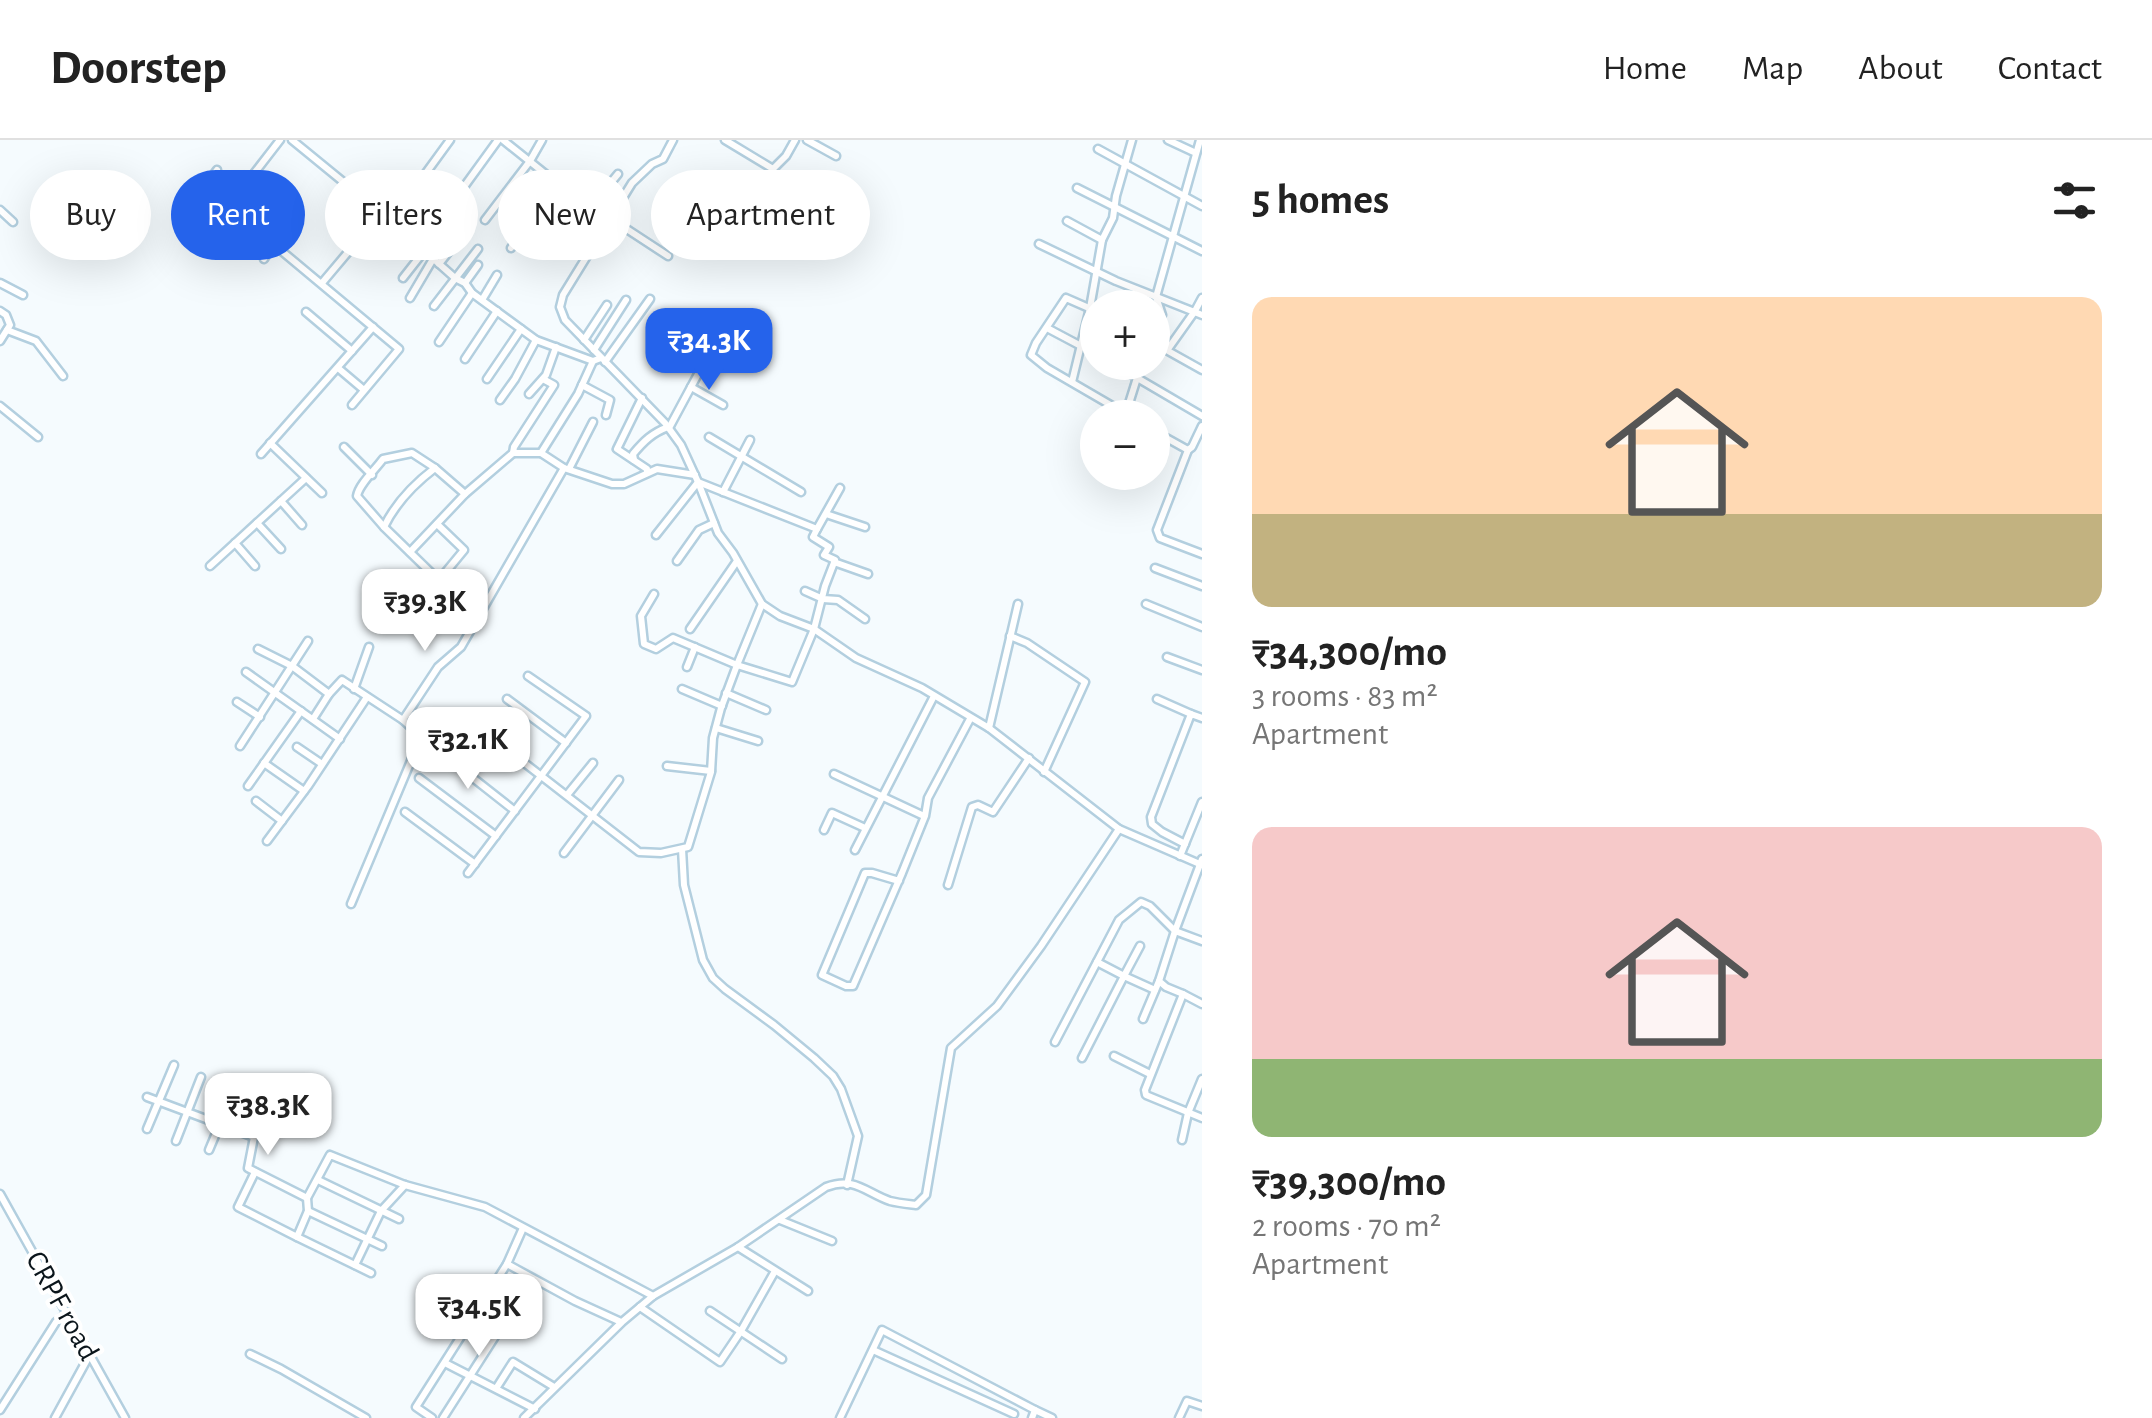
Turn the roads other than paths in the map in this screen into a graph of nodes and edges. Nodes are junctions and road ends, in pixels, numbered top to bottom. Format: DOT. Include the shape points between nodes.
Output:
graph roads {
  1 [pos="280,140"];
  2 [pos="292,140"];
  3 [pos="450,140"];
  4 [pos="500,140"];
  5 [pos="542,140"];
  6 [pos="673,140"];
  7 [pos="725,140"];
  8 [pos="795,140"];
  9 [pos="807,140"];
  10 [pos="1132,140"];
  11 [pos="1168,140"];
  12 [pos="1200,140"];
  13 [pos="1098,149"];
  14 [pos="1196,154"];
  15 [pos="836,156"];
  16 [pos="530,161"];
  17 [pos="1126,164"];
  18 [pos="258,170"];
  19 [pos="328,170"];
  20 [pos="428,170"];
  21 [pos="477,170"];
  22 [pos="541,170"];
  23 [pos="631,185"];
  24 [pos="1077,188"];
  25 [pos="1184,196"];
  26 [pos="1202,206"];
  27 [pos="1114,207"];
  28 [pos="0,210"];
  29 [pos="485,220"];
  30 [pos="1067,220"];
  31 [pos="13,222"];
  32 [pos="1173,238"];
  33 [pos="1102,240"];
  34 [pos="1039,244"];
  35 [pos="1202,252"];
  36 [pos="293,260"];
  37 [pos="342,260"];
  38 [pos="417,260"];
  39 [pos="469,260"];
  40 [pos="582,260"];
  41 [pos="436,262"];
  42 [pos="478,265"];
  43 [pos="1098,272"];
  44 [pos="497,275"];
  45 [pos="403,278"];
  46 [pos="454,278"];
  47 [pos="0,283"];
  48 [pos="464,283"];
  49 [pos="322,284"];
  50 [pos="1096,290"];
  51 [pos="1142,290"];
  52 [pos="1158,290"];
  53 [pos="472,292"];
  54 [pos="23,295"];
  55 [pos="410,298"];
  56 [pos="650,298"];
  57 [pos="1202,298"];
  58 [pos="482,300"];
  59 [pos="626,300"];
  60 [pos="1170,302"];
  61 [pos="1080,304"];
  62 [pos="607,305"];
  63 [pos="434,306"];
  64 [pos="0,311"];
  65 [pos="306,312"];
  66 [pos="497,312"];
  67 [pos="1199,313"];
  68 [pos="373,327"];
  69 [pos="1047,328"];
  70 [pos="521,329"];
  71 [pos="7,330"];
  72 [pos="536,340"];
  73 [pos="584,340"];
  74 [pos="0,342"];
  75 [pos="439,342"];
  76 [pos="744,342"];
  77 [pos="1080,345"];
  78 [pos="556,347"];
  79 [pos="1170,348"];
  80 [pos="594,350"];
  81 [pos="352,351"];
  82 [pos="1170,351"];
  83 [pos="1080,353"];
  84 [pos="465,359"];
  85 [pos="600,360"];
  86 [pos="338,368"];
  87 [pos="1202,370"];
  88 [pos="63,376"];
  89 [pos="487,379"];
  90 [pos="544,379"];
  91 [pos="1140,380"];
  92 [pos="1072,382"];
  93 [pos="582,385"];
  94 [pos="692,387"];
  95 [pos="364,390"];
  96 [pos="529,394"];
  97 [pos="642,398"];
  98 [pos="500,400"];
  99 [pos="1103,400"];
  100 [pos="723,404"];
  101 [pos="352,405"];
  102 [pos="0,406"];
  103 [pos="606,415"];
  104 [pos="1202,416"];
  105 [pos="592,422"];
  106 [pos="1202,426"];
  107 [pos="668,427"];
  108 [pos="38,437"];
  109 [pos="708,437"];
  110 [pos="750,440"];
  111 [pos="1170,440"];
  112 [pos="270,443"];
  113 [pos="344,448"];
  114 [pos="1188,450"];
  115 [pos="513,452"];
  116 [pos="261,454"];
  117 [pos="541,454"];
  118 [pos="743,456"];
  119 [pos="634,460"];
  120 [pos="435,468"];
  121 [pos="566,468"];
  122 [pos="648,473"];
  123 [pos="372,475"];
  124 [pos="306,478"];
  125 [pos="697,478"];
  126 [pos="840,488"];
  127 [pos="723,492"];
  128 [pos="801,492"];
  129 [pos="322,493"];
  130 [pos="465,494"];
  131 [pos="281,501"];
  132 [pos="826,514"];
  133 [pos="257,523"];
  134 [pos="714,523"];
  135 [pos="437,524"];
  136 [pos="302,526"];
  137 [pos="384,527"];
  138 [pos="865,527"];
  139 [pos="818,529"];
  140 [pos="656,535"];
  141 [pos="235,543"];
  142 [pos="282,549"];
  143 [pos="410,552"];
  144 [pos="1202,554"];
  145 [pos="678,562"];
  146 [pos="737,562"];
  147 [pos="834,562"];
  148 [pos="210,566"];
  149 [pos="255,566"];
  150 [pos="1156,568"];
  151 [pos="868,574"];
  152 [pos="440,579"];
  153 [pos="1202,586"];
  154 [pos="805,591"];
  155 [pos="654,594"];
  156 [pos="823,598"];
  157 [pos="762,604"];
  158 [pos="1018,604"];
  159 [pos="1146,604"];
  160 [pos="481,610"];
  161 [pos="865,619"];
  162 [pos="1202,626"];
  163 [pos="690,628"];
  164 [pos="814,629"];
  165 [pos="1010,636"];
  166 [pos="308,641"];
  167 [pos="369,647"];
  168 [pos="695,647"];
  169 [pos="258,648"];
  170 [pos="1167,657"];
  171 [pos="737,665"];
  172 [pos="292,666"];
  173 [pos="687,667"];
  174 [pos="1202,670"];
  175 [pos="246,672"];
  176 [pos="528,676"];
  177 [pos="354,689"];
  178 [pos="682,689"];
  179 [pos="276,693"];
  180 [pos="726,693"];
  181 [pos="329,694"];
  182 [pos="934,696"];
  183 [pos="366,697"];
  184 [pos="507,699"];
  185 [pos="1158,699"];
  186 [pos="237,702"];
  187 [pos="722,706"];
  188 [pos="766,710"];
  189 [pos="301,711"];
  190 [pos="1192,714"];
  191 [pos="260,717"];
  192 [pos="1202,718"];
  193 [pos="312,719"];
  194 [pos="970,719"];
  195 [pos="403,720"];
  196 [pos="477,726"];
  197 [pos="716,728"];
  198 [pos="989,728"];
  199 [pos="421,736"];
  200 [pos="340,739"];
  201 [pos="758,741"];
  202 [pos="566,742"];
  203 [pos="240,746"];
  204 [pos="297,747"];
  205 [pos="1029,758"];
  206 [pos="264,763"];
  207 [pos="593,763"];
  208 [pos="322,764"];
  209 [pos="667,766"];
  210 [pos="711,771"];
  211 [pos="1044,772"];
  212 [pos="542,774"];
  213 [pos="834,774"];
  214 [pos="419,778"];
  215 [pos="619,780"];
  216 [pos="248,786"];
  217 [pos="304,792"];
  218 [pos="567,795"];
  219 [pos="882,796"];
  220 [pos="256,801"];
  221 [pos="1202,802"];
  222 [pos="515,810"];
  223 [pos="405,812"];
  224 [pos="593,816"];
  225 [pos="924,816"];
  226 [pos="282,821"];
  227 [pos="1156,827"];
  228 [pos="865,828"];
  229 [pos="1120,829"];
  230 [pos="824,830"];
  231 [pos="496,836"];
  232 [pos="267,841"];
  233 [pos="1152,842"];
  234 [pos="1185,844"];
  235 [pos="682,848"];
  236 [pos="855,850"];
  237 [pos="564,853"];
  238 [pos="1180,856"];
  239 [pos="1201,863"];
  240 [pos="474,864"];
  241 [pos="468,873"];
  242 [pos="899,881"];
  243 [pos="948,884"];
  244 [pos="352,904"];
  245 [pos="1174,931"];
  246 [pos="1202,941"];
  247 [pos="1140,946"];
  248 [pos="1097,962"];
  249 [pos="1124,976"];
  250 [pos="1159,981"];
  251 [pos="1155,990"];
  252 [pos="1183,994"];
  253 [pos="1202,1004"];
  254 [pos="1144,1019"];
  255 [pos="1055,1042"];
  256 [pos="1114,1056"];
  257 [pos="1082,1058"];
  258 [pos="174,1065"];
  259 [pos="1150,1074"];
  260 [pos="201,1077"];
  261 [pos="1202,1079"];
  262 [pos="235,1088"];
  263 [pos="147,1097"];
  264 [pos="159,1102"];
  265 [pos="265,1102"];
  266 [pos="187,1112"];
  267 [pos="1188,1113"];
  268 [pos="1202,1118"];
  269 [pos="220,1124"];
  270 [pos="147,1129"];
  271 [pos="254,1138"];
  272 [pos="1182,1140"];
  273 [pos="176,1141"];
  274 [pos="209,1150"];
  275 [pos="255,1172"];
  276 [pos="318,1180"];
  277 [pos="405,1185"];
  278 [pos="846,1185"];
  279 [pos="0,1194"];
  280 [pos="307,1198"];
  281 [pos="308,1211"];
  282 [pos="381,1211"];
  283 [pos="398,1219"];
  284 [pos="778,1220"];
  285 [pos="524,1227"];
  286 [pos="298,1237"];
  287 [pos="368,1239"];
  288 [pos="832,1241"];
  289 [pos="382,1246"];
  290 [pos="738,1247"];
  291 [pos="506,1264"];
  292 [pos="355,1265"];
  293 [pos="774,1271"];
  294 [pos="371,1273"];
  295 [pos="808,1291"];
  296 [pos="654,1296"];
  297 [pos="640,1307"];
  298 [pos="512,1310"];
  299 [pos="710,1311"];
  300 [pos="66,1314"];
  301 [pos="622,1322"];
  302 [pos="741,1331"];
  303 [pos="873,1350"];
  304 [pos="250,1354"];
  305 [pos="89,1356"];
  306 [pos="782,1359"];
  307 [pos="445,1363"];
  308 [pos="471,1376"];
  309 [pos="969,1376"];
  310 [pos="554,1387"];
  311 [pos="496,1388"];
  312 [pos="965,1391"];
  313 [pos="1202,1406"];
  314 [pos="535,1408"];
  315 [pos="0,1410"];
  316 [pos="1014,1414"];
  317 [pos="1033,1414"];
  318 [pos="56,1418"];
  319 [pos="124,1418"];
  320 [pos="366,1418"];
  321 [pos="432,1418"];
  322 [pos="443,1418"];
  323 [pos="524,1418"];
  324 [pos="840,1418"];
  325 [pos="1052,1418"];
  326 [pos="1179,1418"];
  1 -- 18 [label="street"];
  2 -- 19 [label="street"];
  3 -- 20 [label="street"];
  4 -- 16 [label="street"];
  4 -- 21 [label="street"];
  5 -- 16 [label="street"];
  6 -- 23 [label="street" via="663,159"];
  7 -- 8 [label="street" via="774,169"];
  9 -- 15 [label="street"];
  10 -- 17 [label="street"];
  11 -- 14 [label="street"];
  12 -- 14 [label="street"];
  13 -- 17 [label="street"];
  14 -- 25 [label="street"];
  16 -- 22 [label="street"];
  16 -- 29 [label="street"];
  17 -- 25 [label="street"];
  17 -- 27 [label="street"];
  24 -- 27 [label="street"];
  25 -- 26 [label="street"];
  25 -- 32 [label="street"];
  27 -- 32 [label="street"];
  27 -- 33 [label="street"];
  28 -- 31 [label="street"];
  30 -- 33 [label="street"];
  32 -- 35 [label="street"];
  32 -- 52 [label="street"];
  33 -- 43 [label="street"];
  34 -- 43 [label="street"];
  36 -- 49 [label="street"];
  37 -- 49 [label="street"];
  38 -- 45 [label="street"];
  39 -- 46 [label="street"];
  40 -- 73 [label="street" via="560,307"];
  41 -- 46 [label="street"];
  41 -- 55 [label="street"];
  42 -- 48 [label="street"];
  43 -- 50 [label="street"];
  43 -- 51 [label="street"];
  44 -- 58 [label="street"];
  46 -- 48 [label="street"];
  46 -- 63 [label="street"];
  47 -- 54 [label="street"];
  48 -- 53 [label="street"];
  49 -- 68 [label="street"];
  53 -- 58 [label="street"];
  53 -- 75 [label="street"];
  56 -- 85 [label="street"];
  57 -- 67 [label="street"];
  58 -- 66 [label="street"];
  59 -- 80 [label="street"];
  60 -- 67 [label="street"];
  61 -- 69 [label="street" via="1066,298"];
  62 -- 73 [label="street"];
  64 -- 71 [label="street"];
  65 -- 81 [label="street"];
  66 -- 70 [label="street"];
  66 -- 84 [label="street"];
  67 -- 79 [label="street"];
  68 -- 81 [label="street"];
  68 -- 95 [label="street" via="398,350"];
  69 -- 77 [label="street"];
  69 -- 92 [label="street" via="1030,356"];
  70 -- 72 [label="street"];
  70 -- 89 [label="street"];
  71 -- 74 [label="street"];
  71 -- 88 [label="street" via="36,342"];
  72 -- 78 [label="street"];
  72 -- 98 [label="street"];
  73 -- 80 [label="street"];
  76 -- 94 [label="street" via="728,332 719,335"];
  78 -- 85 [label="street"];
  78 -- 90 [label="street"];
  80 -- 85 [label="street"];
  81 -- 86 [label="street"];
  82 -- 87 [label="street"];
  83 -- 92 [label="street"];
  85 -- 93 [label="street"];
  85 -- 97 [label="street"];
  86 -- 95 [label="street"];
  86 -- 112 [label="street"];
  90 -- 96 [label="street"];
  90 -- 115 [label="street" via="554,385"];
  91 -- 104 [label="street"];
  92 -- 99 [label="street"];
  93 -- 103 [label="street" via="610,400"];
  93 -- 117 [label="street"];
  94 -- 100 [label="street"];
  94 -- 107 [label="street"];
  95 -- 101 [label="street"];
  97 -- 107 [label="street"];
  97 -- 119 [label="street" via="617,449"];
  102 -- 108 [label="street"];
  105 -- 121 [label="street"];
  106 -- 114 [label="street"];
  107 -- 119 [label="street" via="652,434"];
  107 -- 125 [label="street"];
  109 -- 118 [label="street"];
  110 -- 118 [label="street"];
  111 -- 114 [label="street"];
  112 -- 116 [label="street"];
  112 -- 124 [label="street"];
  113 -- 123 [label="street"];
  114 -- 144 [label="street" via="1157,530 1160,538"];
  115 -- 117 [label="street"];
  115 -- 130 [label="street"];
  117 -- 121 [label="street"];
  118 -- 127 [label="street"];
  118 -- 128 [label="street"];
  119 -- 122 [label="street"];
  120 -- 123 [label="street" via="412,453 383,460"];
  120 -- 130 [label="street"];
  120 -- 137 [label="street"];
  121 -- 122 [label="street" via="612,484"];
  121 -- 160 [label="street"];
  122 -- 125 [label="street" via="657,468"];
  123 -- 137 [label="street" via="357,496"];
  124 -- 129 [label="street"];
  124 -- 131 [label="street"];
  125 -- 127 [label="street"];
  125 -- 134 [label="street"];
  125 -- 140 [label="street"];
  126 -- 132 [label="street"];
  127 -- 139 [label="street"];
  130 -- 135 [label="street"];
  131 -- 133 [label="street"];
  131 -- 136 [label="street"];
  132 -- 138 [label="street"];
  132 -- 139 [label="street"];
  133 -- 141 [label="street"];
  133 -- 142 [label="street"];
  134 -- 145 [label="street" via="700,530"];
  134 -- 146 [label="street"];
  135 -- 143 [label="street"];
  135 -- 152 [label="street" via="464,550"];
  137 -- 143 [label="street"];
  139 -- 147 [label="street" via="813,537 829,547 824,554"];
  141 -- 148 [label="street"];
  141 -- 149 [label="street"];
  143 -- 152 [label="street"];
  146 -- 157 [label="street"];
  146 -- 163 [label="street"];
  147 -- 151 [label="street"];
  147 -- 156 [label="street"];
  150 -- 153 [label="street"];
  152 -- 160 [label="street" via="462,602"];
  154 -- 156 [label="street"];
  155 -- 168 [label="street" via="641,616 644,644 656,649 674,638"];
  156 -- 161 [label="street"];
  156 -- 164 [label="street"];
  157 -- 164 [label="street"];
  157 -- 171 [label="street"];
  158 -- 165 [label="street"];
  159 -- 162 [label="street"];
  160 -- 195 [label="street"];
  164 -- 171 [label="street" via="792,682"];
  164 -- 182 [label="street"];
  165 -- 198 [label="street"];
  165 -- 211 [label="street" via="1085,682"];
  166 -- 172 [label="street"];
  167 -- 177 [label="street"];
  168 -- 171 [label="street"];
  168 -- 173 [label="street"];
  169 -- 172 [label="street"];
  170 -- 174 [label="street"];
  171 -- 180 [label="street"];
  172 -- 179 [label="street"];
  172 -- 181 [label="street"];
  175 -- 179 [label="street"];
  176 -- 202 [label="street" via="586,716"];
  177 -- 181 [label="street" via="342,680"];
  177 -- 183 [label="street"];
  178 -- 187 [label="street"];
  179 -- 189 [label="street"];
  179 -- 191 [label="street"];
  180 -- 187 [label="street"];
  180 -- 188 [label="street"];
  181 -- 193 [label="street"];
  182 -- 194 [label="street"];
  182 -- 219 [label="street"];
  183 -- 195 [label="street"];
  183 -- 200 [label="street"];
  184 -- 202 [label="street"];
  185 -- 190 [label="street"];
  186 -- 191 [label="street"];
  187 -- 197 [label="street"];
  189 -- 193 [label="street"];
  189 -- 206 [label="street"];
  190 -- 192 [label="street"];
  190 -- 227 [label="street" via="1151,816"];
  191 -- 203 [label="street"];
  193 -- 200 [label="street"];
  194 -- 198 [label="street"];
  194 -- 225 [label="street"];
  195 -- 199 [label="street"];
  196 -- 212 [label="street"];
  197 -- 201 [label="street"];
  197 -- 210 [label="street"];
  198 -- 205 [label="street"];
  199 -- 222 [label="street"];
  199 -- 244 [label="street"];
  200 -- 208 [label="street"];
  202 -- 212 [label="street"];
  204 -- 208 [label="street"];
  205 -- 211 [label="street"];
  205 -- 243 [label="street" via="993,812 972,808"];
  206 -- 216 [label="street"];
  206 -- 217 [label="street"];
  207 -- 218 [label="street"];
  208 -- 217 [label="street"];
  209 -- 210 [label="street"];
  210 -- 235 [label="street" via="688,847"];
  211 -- 229 [label="street"];
  212 -- 218 [label="street"];
  212 -- 222 [label="street"];
  213 -- 219 [label="street"];
  214 -- 231 [label="street"];
  215 -- 224 [label="street"];
  217 -- 226 [label="street"];
  218 -- 224 [label="street"];
  219 -- 225 [label="street"];
  219 -- 228 [label="street"];
  220 -- 226 [label="street"];
  221 -- 234 [label="street"];
  222 -- 231 [label="street"];
  223 -- 240 [label="street"];
  224 -- 235 [label="street" via="639,852"];
  224 -- 237 [label="street"];
  225 -- 242 [label="street"];
  226 -- 232 [label="street"];
  227 -- 233 [label="street"];
  227 -- 234 [label="street"];
  228 -- 230 [label="street" via="832,813"];
  228 -- 236 [label="street"];
  229 -- 233 [label="street"];
  229 -- 278 [label="street" via="997,1006 950,1048 926,1195 916,1205"];
  231 -- 240 [label="street"];
  233 -- 238 [label="street"];
  234 -- 238 [label="street"];
  235 -- 278 [label="street" via="684,885 702,960 713,978 814,1058 841,1089 858,1136"];
  238 -- 239 [label="street"];
  239 -- 245 [label="street"];
  240 -- 241 [label="street"];
  242 -- 242 [label="street" via="853,986 822,975 865,873"];
  245 -- 246 [label="street"];
  245 -- 248 [label="street" via="1141,902 1119,920"];
  245 -- 250 [label="street"];
  247 -- 249 [label="street"];
  248 -- 249 [label="street"];
  248 -- 255 [label="street"];
  249 -- 251 [label="street"];
  249 -- 257 [label="street"];
  250 -- 251 [label="street"];
  250 -- 252 [label="street"];
  251 -- 254 [label="street"];
  252 -- 253 [label="street"];
  252 -- 259 [label="street"];
  256 -- 259 [label="street"];
  258 -- 264 [label="street"];
  259 -- 267 [label="street" via="1146,1095"];
  260 -- 266 [label="street"];
  261 -- 267 [label="street"];
  262 -- 269 [label="street"];
  263 -- 264 [label="street"];
  264 -- 266 [label="street"];
  264 -- 270 [label="street"];
  265 -- 271 [label="street"];
  266 -- 269 [label="street"];
  266 -- 273 [label="street"];
  267 -- 268 [label="street"];
  267 -- 272 [label="street"];
  269 -- 271 [label="street"];
  269 -- 274 [label="street"];
  271 -- 275 [label="street" via="248,1168"];
  275 -- 280 [label="street"];
  275 -- 286 [label="street" via="238,1208"];
  276 -- 277 [label="street" via="330,1155"];
  276 -- 280 [label="street"];
  276 -- 282 [label="street"];
  277 -- 282 [label="street"];
  277 -- 285 [label="street" via="485,1207"];
  278 -- 284 [label="street" via="826,1187"];
  279 -- 300 [label="street, CRPF road"];
  280 -- 281 [label="street"];
  281 -- 286 [label="street"];
  281 -- 287 [label="street"];
  282 -- 283 [label="street"];
  282 -- 287 [label="street"];
  284 -- 288 [label="street"];
  284 -- 290 [label="street"];
  285 -- 291 [label="street"];
  285 -- 296 [label="street"];
  286 -- 292 [label="street"];
  287 -- 289 [label="street"];
  287 -- 292 [label="street"];
  290 -- 293 [label="street"];
  290 -- 296 [label="street"];
  291 -- 301 [label="street"];
  291 -- 307 [label="street"];
  292 -- 294 [label="street"];
  293 -- 295 [label="street"];
  293 -- 302 [label="street"];
  296 -- 297 [label="street"];
  297 -- 301 [label="street"];
  297 -- 302 [label="street" via="720,1362"];
  298 -- 308 [label="street"];
  299 -- 302 [label="street"];
  300 -- 305 [label="street, CRPF road"];
  300 -- 315 [label="street"];
  301 -- 310 [label="street"];
  302 -- 306 [label="street"];
  303 -- 309 [label="street" via="882,1330"];
  303 -- 312 [label="street"];
  303 -- 324 [label="street"];
  304 -- 320 [label="street"];
  305 -- 318 [label="street"];
  305 -- 319 [label="street, CRPF road"];
  307 -- 308 [label="street"];
  307 -- 321 [label="street" via="416,1407"];
  308 -- 311 [label="street"];
  308 -- 322 [label="street"];
  309 -- 312 [label="street"];
  309 -- 317 [label="street"];
  310 -- 311 [label="street" via="513,1362"];
  310 -- 314 [label="street"];
  311 -- 314 [label="street"];
  312 -- 316 [label="street"];
  313 -- 326 [label="street" via="1187,1401"];
  314 -- 323 [label="street"];
  317 -- 325 [label="street"];
}
